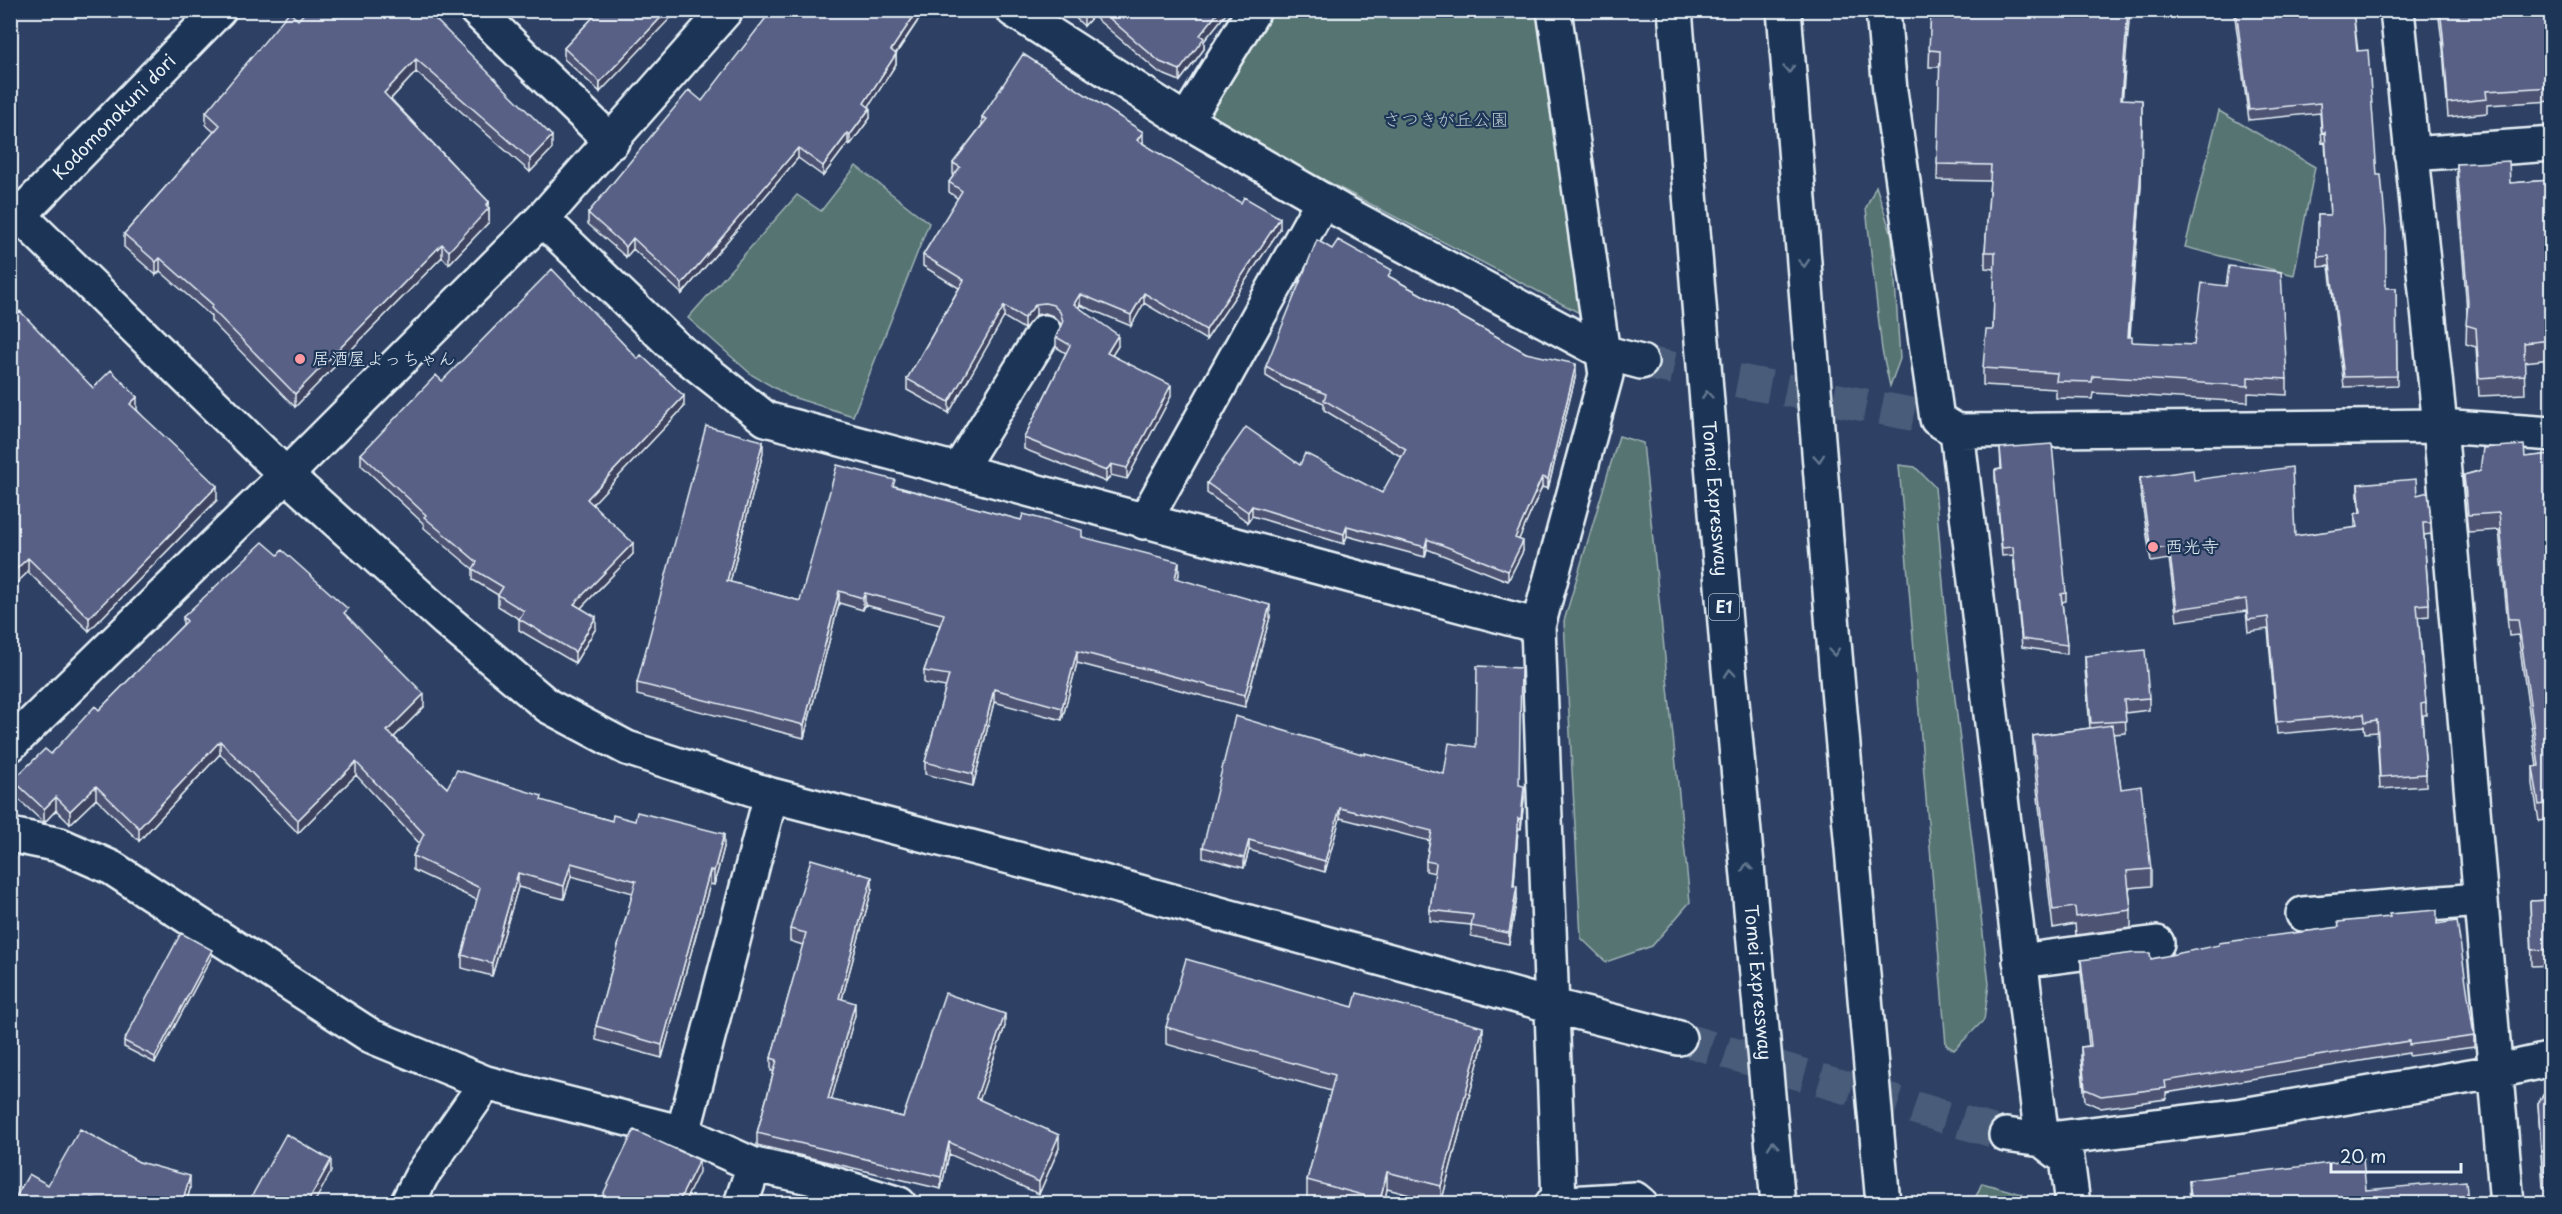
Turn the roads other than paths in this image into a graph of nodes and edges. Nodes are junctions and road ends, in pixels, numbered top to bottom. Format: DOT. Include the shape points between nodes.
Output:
graph roads {
  1 [pos="219,10"];
  2 [pos="476,10"];
  3 [pos="726,10"];
  4 [pos="1012,10"];
  5 [pos="1254,10"];
  6 [pos="1554,10"];
  7 [pos="1675,10"];
  8 [pos="1784,10"];
  9 [pos="1883,10"];
  10 [pos="2397,10"];
  11 [pos="1186,121"];
  12 [pos="612,142"];
  13 [pos="2552,144"];
  14 [pos="2411,154"];
  15 [pos="1323,200"];
  16 [pos="14,215"];
  17 [pos="542,219"];
  18 [pos="1044,332"];
  19 [pos="1603,352"];
  20 [pos="1641,362"];
  21 [pos="2440,426"];
  22 [pos="1957,431"];
  23 [pos="2552,435"];
  24 [pos="958,471"];
  25 [pos="286,475"];
  26 [pos="1144,522"];
  27 [pos="1539,626"];
  28 [pos="10,745"];
  29 [pos="771,795"];
  30 [pos="10,835"];
  31 [pos="2479,900"];
  32 [pos="2304,914"];
  33 [pos="2157,943"];
  34 [pos="2020,961"];
  35 [pos="1552,1006"];
  36 [pos="1679,1038"];
  37 [pos="2552,1059"];
  38 [pos="2494,1072"];
  39 [pos="486,1083"];
  40 [pos="683,1133"];
  41 [pos="2006,1135"];
  42 [pos="2042,1140"];
  43 [pos="754,1165"];
  44 [pos="407,1203"];
  45 [pos="741,1203"];
  46 [pos="899,1203"];
  47 [pos="1555,1203"];
  48 [pos="1641,1203"];
  49 [pos="1778,1203"];
  50 [pos="1883,1203"];
  51 [pos="2073,1203"];
  52 [pos="2507,1203"];
  1 -- 16 [label="main road, Kodomonokuni dori"];
  2 -- 12 [label="main road"];
  3 -- 12 [label="main road"];
  4 -- 11 [label="main road"];
  5 -- 11 [label="main road"];
  6 -- 19 [label="main road"];
  49 -- 7 [label="main road, Tomei Expressway / E1, one-way"];
  8 -- 50 [label="main road, one-way" via="1834,654"];
  9 -- 22 [label="main road" via="1890,91 1937,419"];
  10 -- 14 [label="main road"];
  11 -- 15 [label="main road"];
  12 -- 17 [label="main road"];
  13 -- 14 [label="main road"];
  14 -- 21 [label="main road"];
  15 -- 19 [label="main road"];
  15 -- 26 [label="main road"];
  16 -- 25 [label="main road"];
  17 -- 24 [label="main road" via="676,348 766,419"];
  17 -- 25 [label="main road"];
  18 -- 24 [label="main road"];
  19 -- 20 [label="main road"];
  19 -- 27 [label="main road" via="1606,375"];
  21 -- 22 [label="main road"];
  21 -- 23 [label="main road"];
  21 -- 31 [label="main road"];
  22 -- 34 [label="main road"];
  24 -- 26 [label="main road"];
  25 -- 28 [label="main road"];
  25 -- 29 [label="main road" via="548,706 627,748"];
  26 -- 27 [label="main road"];
  27 -- 35 [label="main road"];
  29 -- 35 [label="main road"];
  29 -- 40 [label="main road"];
  30 -- 39 [label="main road" via="60,845 112,868 371,1036"];
  31 -- 32 [label="main road"];
  31 -- 38 [label="main road"];
  33 -- 34 [label="main road"];
  34 -- 42 [label="main road"];
  35 -- 36 [label="main road"];
  35 -- 47 [label="main road"];
  37 -- 38 [label="main road"];
  38 -- 42 [label="main road" via="2243,1115"];
  38 -- 52 [label="main road"];
  39 -- 40 [label="main road"];
  39 -- 44 [label="main road"];
  40 -- 43 [label="main road"];
  41 -- 42 [label="main road"];
  42 -- 51 [label="main road" via="2067,1159"];
  43 -- 45 [label="main road"];
  43 -- 46 [label="main road"];
  47 -- 48 [label="main road"];
}
